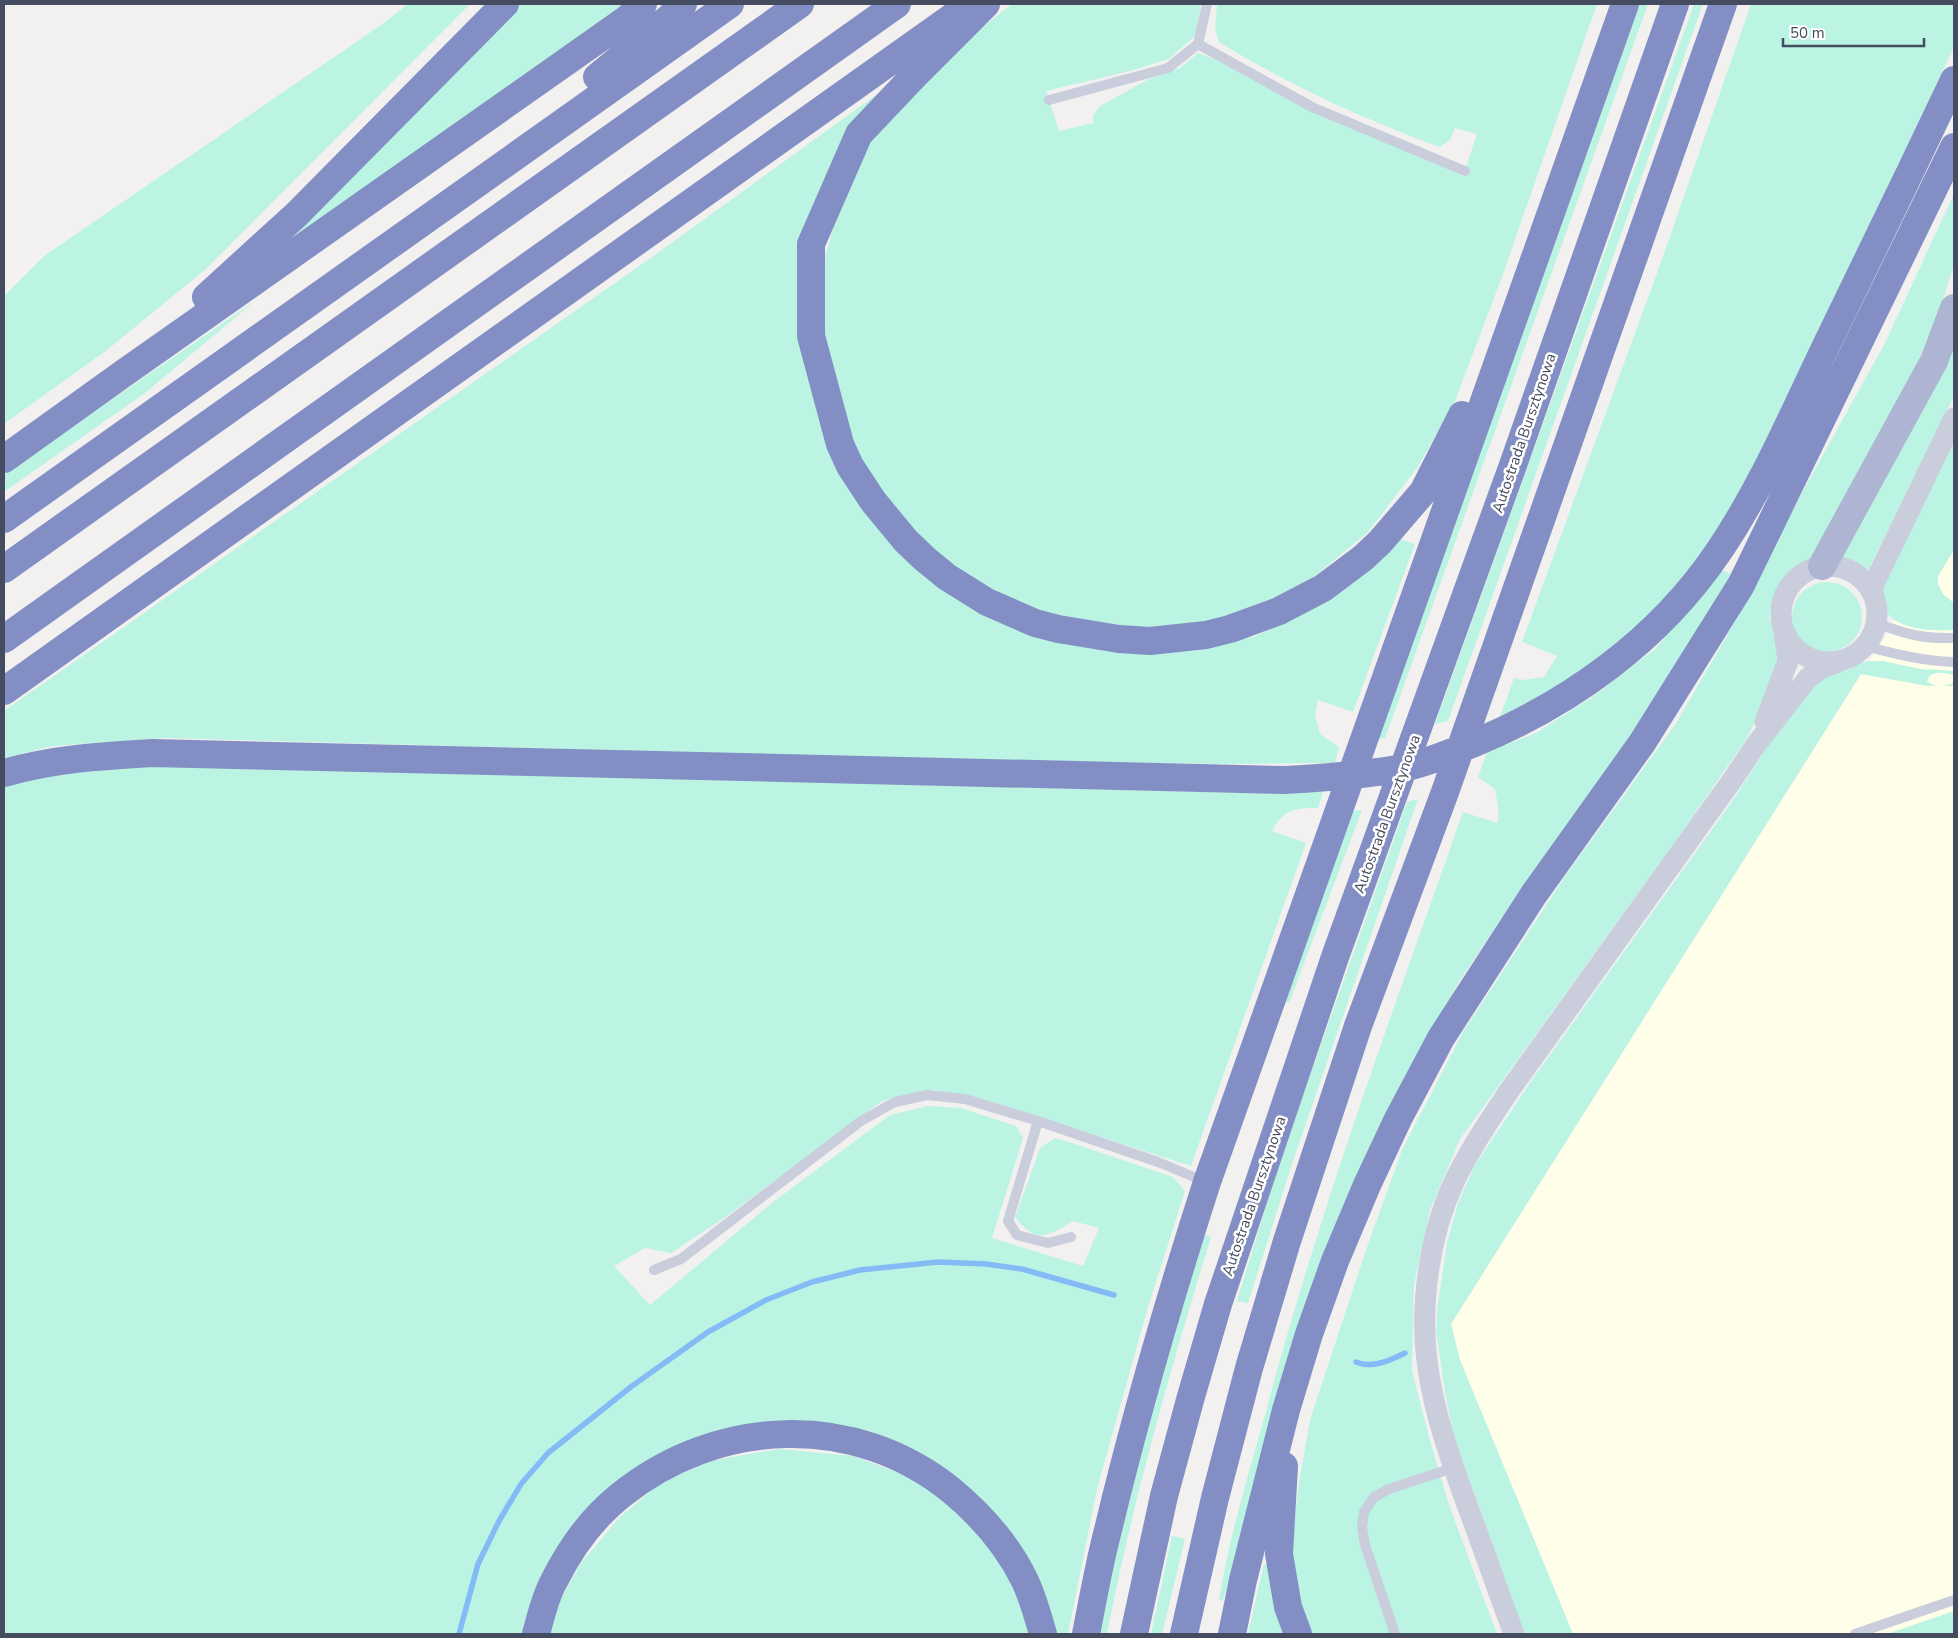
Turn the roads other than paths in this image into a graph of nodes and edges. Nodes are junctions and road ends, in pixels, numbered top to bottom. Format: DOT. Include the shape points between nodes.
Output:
graph roads {
  1 [pos="505,4"];
  2 [pos="643,4"];
  3 [pos="683,4"];
  4 [pos="730,4"];
  5 [pos="800,4"];
  6 [pos="897,4"];
  7 [pos="971,4"];
  8 [pos="986,4"];
  9 [pos="1207,4"];
  10 [pos="1625,4"];
  11 [pos="1675,4"];
  12 [pos="1723,4"];
  13 [pos="1198,44"];
  14 [pos="1954,80"];
  15 [pos="1049,100"];
  16 [pos="1954,147"];
  17 [pos="1465,172"];
  18 [pos="471,187"];
  19 [pos="1518,302"];
  20 [pos="1954,308"];
  21 [pos="1954,324"];
  22 [pos="1934,361"];
  23 [pos="124,373"];
  24 [pos="1954,418"];
  25 [pos="4,460"];
  26 [pos="4,519"];
  27 [pos="1822,566"];
  28 [pos="4,570"];
  29 [pos="1871,590"];
  30 [pos="1876,623"];
  31 [pos="1783,631"];
  32 [pos="1954,638"];
  33 [pos="4,639"];
  34 [pos="1865,646"];
  35 [pos="1838,662"];
  36 [pos="1954,662"];
  37 [pos="4,691"];
  38 [pos="1755,746"];
  39 [pos="4,773"];
  40 [pos="1038,1121"];
  41 [pos="1207,1182"];
  42 [pos="1071,1237"];
  43 [pos="654,1270"];
  44 [pos="1286,1410"];
  45 [pos="1453,1468"];
  46 [pos="1954,1600"];
  47 [pos="536,1634"];
  48 [pos="1043,1634"];
  49 [pos="1086,1634"];
  50 [pos="1134,1634"];
  51 [pos="1184,1634"];
  52 [pos="1232,1634"];
  53 [pos="1298,1634"];
  54 [pos="1395,1634"];
  55 [pos="1514,1634"];
  56 [pos="1855,1634"];
  1 -- 23 [label="highway" via="296,215"];
  2 -- 23 [label="highway" via="627,19"];
  3 -- 18 [label="highway"];
  4 -- 18 [label="highway"];
  5 -- 28 [label="highway"];
  6 -- 33 [label="highway"];
  7 -- 37 [label="highway"];
  8 -- 19 [label="highway" via="860,134 811,244 811,336 840,444 850,466 873,501 906,541 947,577 980,599 1058,630 1119,640 1150,640 1189,638 1230,630 1279,612 1305,598 1364,558 1423,492"];
  9 -- 13 [label="lane"];
  10 -- 19 [label="highway"];
  11 -- 50 [label="highway, Autostrada Bursztynowa" via="1332,966 1218,1304 1164,1496"];
  12 -- 51 [label="highway" via="1445,792 1358,1026 1249,1368"];
  13 -- 15 [label="lane" via="1168,68"];
  13 -- 17 [label="lane" via="1312,106"];
  14 -- 39 [label="highway" via="1769,464 1719,552 1663,619 1595,678 1553,706 1504,732 1444,755 1405,768 1284,780 152,752 65,760"];
  16 -- 44 [label="highway" via="1741,585 1642,743 1534,894 1456,1014 1398,1119 1335,1261"];
  18 -- 26 [label="highway"];
  19 -- 41 [label="highway"];
  20 -- 22 [label="main road"];
  21 -- 22 [label="main road"];
  22 -- 27 [label="main road"];
  23 -- 25 [label="highway"];
  24 -- 29 [label="street"];
  27 -- 29 [label="street" via="1841,567 1858,575"];
  27 -- 31 [label="street" via="1806,571 1792,582 1783,597 1780,614"];
  29 -- 30 [label="street" via="1877,606"];
  30 -- 32 [label="lane" via="1929,639"];
  30 -- 34 [label="street"];
  31 -- 35 [label="street" via="1792,646 1806,657 1821,662"];
  31 -- 38 [label="street" via="1788,661"];
  34 -- 35 [label="street"];
  34 -- 36 [label="lane" via="1930,662"];
  35 -- 38 [label="street" via="1820,668 1808,678"];
  38 -- 45 [label="street" via="1509,1091 1454,1183 1436,1234 1427,1282 1425,1330 1434,1403"];
  40 -- 41 [label="lane"];
  40 -- 42 [label="lane" via="1008,1221 1017,1235 1048,1243"];
  40 -- 43 [label="lane" via="965,1099 927,1095 895,1102 861,1121 681,1259"];
  41 -- 49 [label="highway" via="1139,1410 1107,1531"];
  44 -- 52 [label="highway"];
  44 -- 53 [label="highway" via="1279,1554 1288,1607"];
  45 -- 54 [label="lane" via="1389,1489 1374,1497 1364,1512 1365,1545"];
  45 -- 55 [label="street"];
  46 -- 56 [label="lane"];
  47 -- 48 [label="highway" via="552,1583 567,1558 619,1496 665,1465 707,1447 752,1436 800,1434 844,1438 882,1450 922,1469 961,1498 1009,1553 1031,1594"];
}
